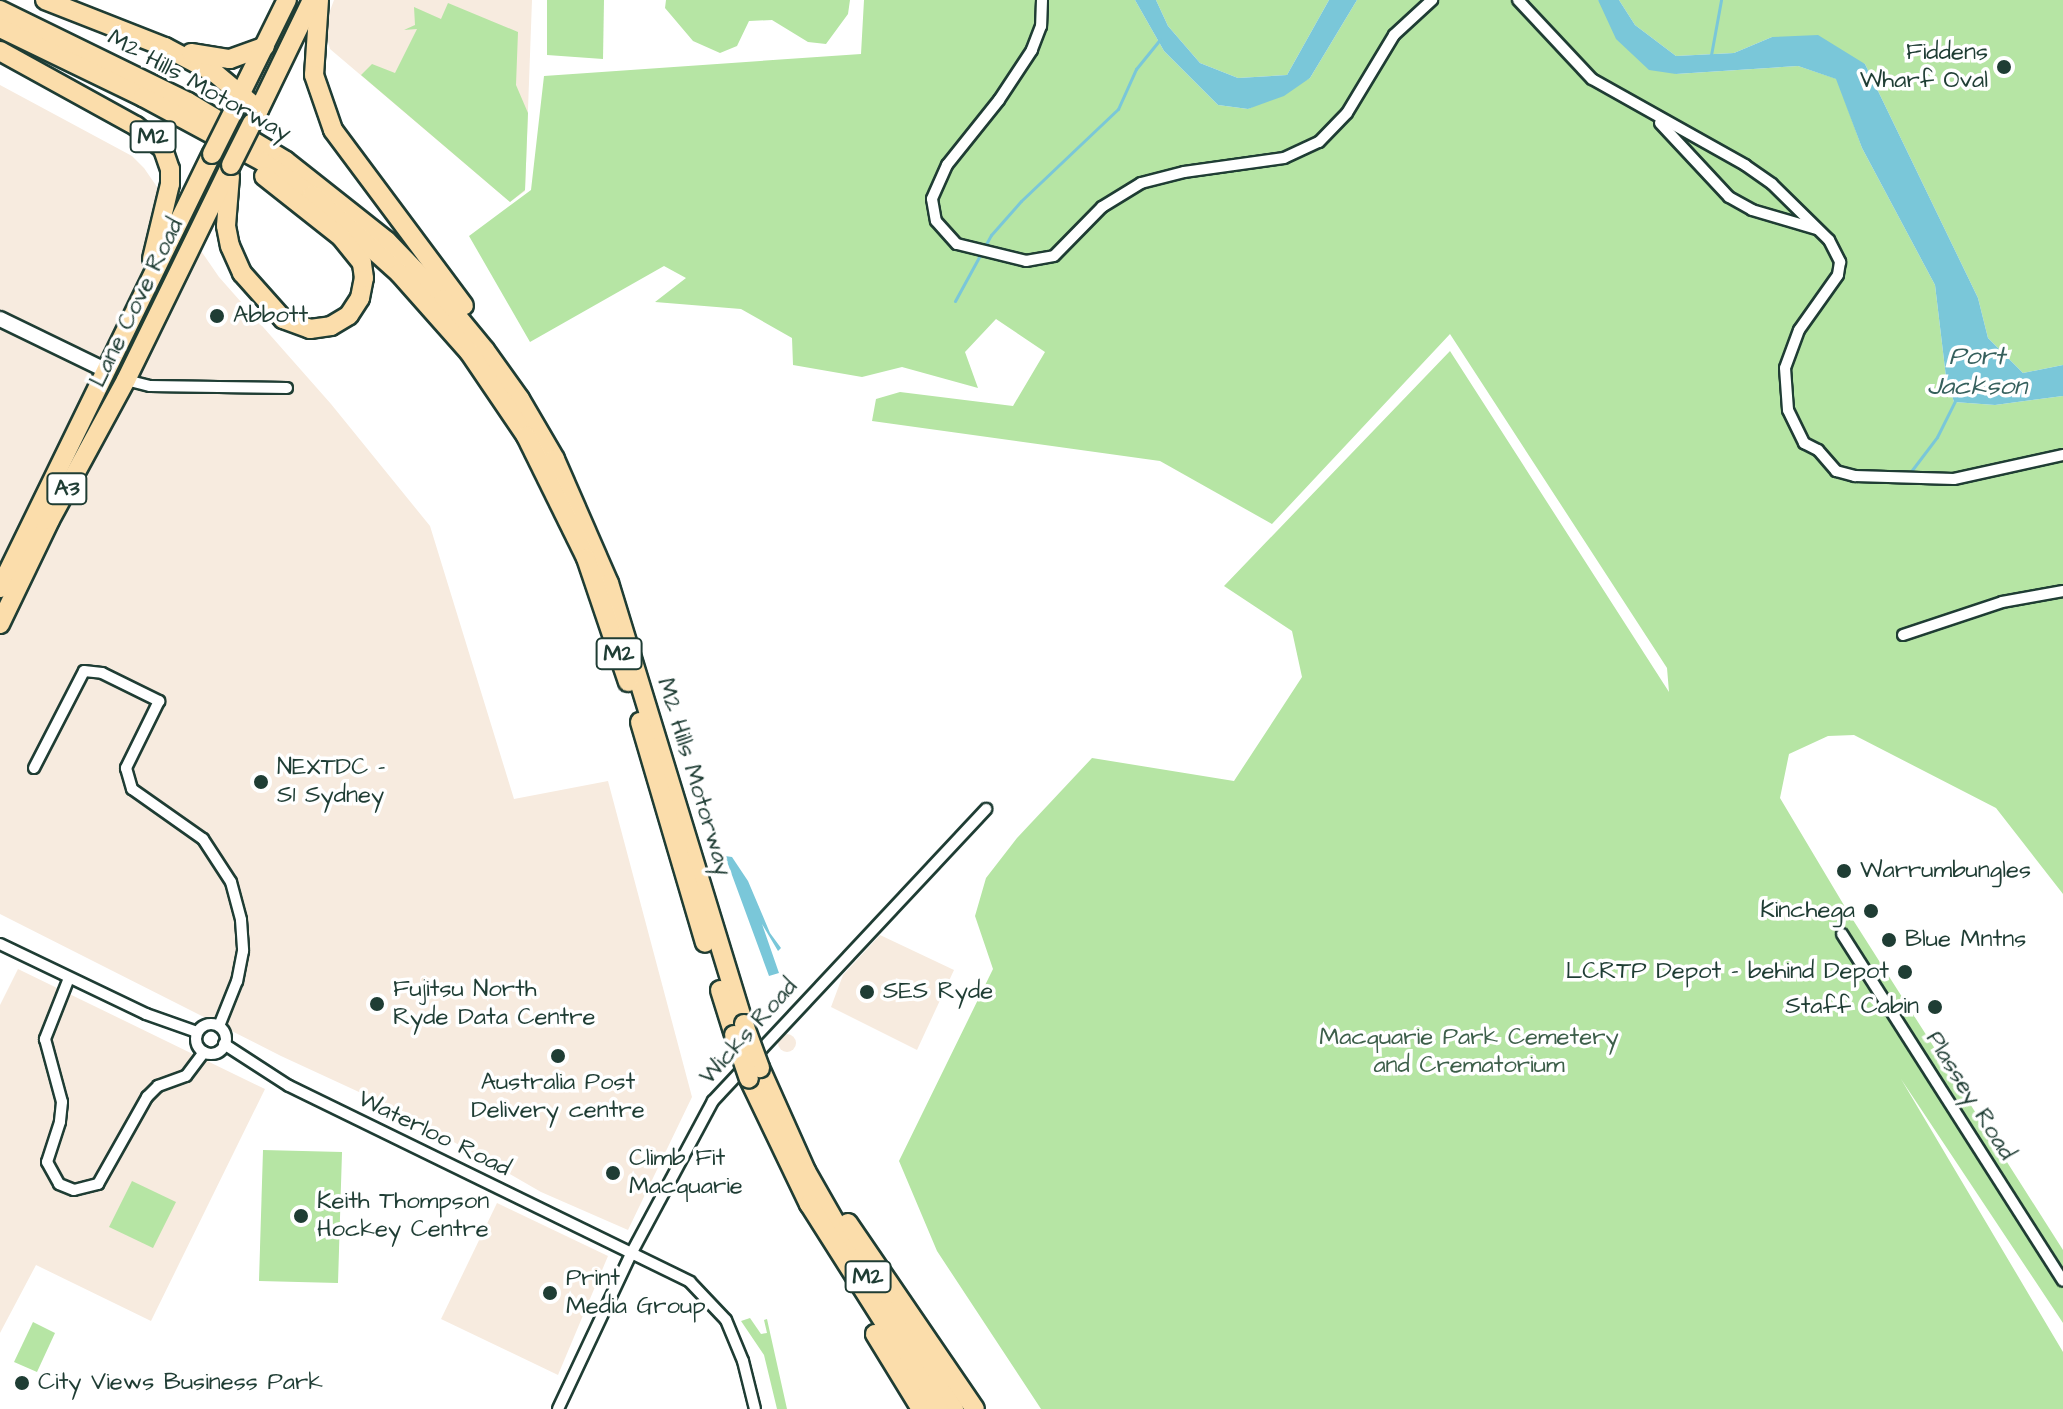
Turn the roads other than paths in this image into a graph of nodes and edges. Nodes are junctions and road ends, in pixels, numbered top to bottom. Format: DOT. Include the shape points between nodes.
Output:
graph roads {
  1 [pos="45,0"];
  2 [pos="287,0"];
  3 [pos="312,0"];
  4 [pos="319,0"];
  5 [pos="1042,0"];
  6 [pos="1432,0"];
  7 [pos="1518,0"];
  8 [pos="0,10"];
  9 [pos="0,28"];
  10 [pos="265,46"];
  11 [pos="165,47"];
  12 [pos="0,51"];
  13 [pos="236,103"];
  14 [pos="256,116"];
  15 [pos="1653,116"];
  16 [pos="215,146"];
  17 [pos="231,165"];
  18 [pos="1818,229"];
  19 [pos="139,303"];
  20 [pos="0,319"];
  21 [pos="107,371"];
  22 [pos="126,380"];
  23 [pos="287,388"];
  24 [pos="520,399"];
  25 [pos="2063,455"];
  26 [pos="0,588"];
  27 [pos="2063,591"];
  28 [pos="0,624"];
  29 [pos="1903,635"];
  30 [pos="34,768"];
  31 [pos="986,809"];
  32 [pos="1842,934"];
  33 [pos="0,944"];
  34 [pos="69,978"];
  35 [pos="219,1026"];
  36 [pos="739,1029"];
  37 [pos="197,1032"];
  38 [pos="224,1044"];
  39 [pos="204,1052"];
  40 [pos="755,1073"];
  41 [pos="806,1171"];
  42 [pos="809,1204"];
  43 [pos="632,1252"];
  44 [pos="2063,1281"];
  45 [pos="558,1409"];
  46 [pos="755,1409"];
  47 [pos="921,1409"];
  48 [pos="939,1409"];
  49 [pos="954,1409"];
  50 [pos="975,1409"];
  1 -- 11 [label="highway"];
  2 -- 10 [label="highway, Lane Cove Road / A3"];
  3 -- 14 [label="highway, Lane Cove Road / A3"];
  4 -- 24 [label="highway, M2" via="314,75 333,130 515,374"];
  5 -- 6 [label="street" via="1041,26 1032,50 947,165 934,188 932,210 957,244 1026,261 1049,259 1102,207 1135,185 1184,172 1284,158 1319,142 1347,113 1394,35"];
  7 -- 15 [label="street" via="1585,74"];
  8 -- 24 [label="highway, M2 Hills Motorway / M2" via="212,115 313,181 387,241 443,299"];
  9 -- 16 [label="highway, M2 Hills Motorway / M2"];
  10 -- 11 [label="highway" via="230,59"];
  10 -- 13 [label="highway, Lane Cove Road / A3"];
  11 -- 13 [label="highway" via="216,74"];
  12 -- 19 [label="highway, M2" via="136,126 163,149 170,169 169,191"];
  13 -- 14 [label="highway"];
  13 -- 16 [label="highway, Lane Cove Road / A3, bridge"];
  14 -- 17 [label="highway, Lane Cove Road / A3, bridge"];
  15 -- 18 [label="street" via="1745,165"];
  15 -- 18 [label="street" via="1729,197 1752,210"];
  16 -- 17 [label="highway, M2" via="232,153 356,252 364,278 360,298 344,319 324,329 295,325 283,319 242,273 226,226"];
  16 -- 19 [label="highway, Lane Cove Road / A3"];
  16 -- 36 [label="highway, M2 Hills Motorway / M2" via="312,195 399,273 469,352 526,436 602,601"];
  17 -- 22 [label="highway, Lane Cove Road / A3"];
  18 -- 25 [label="street" via="1840,262 1834,281 1799,330 1785,368 1788,410 1804,443 1836,471 1913,479 1966,477"];
  19 -- 21 [label="highway, Lane Cove Road / A3"];
  20 -- 21 [label="main road"];
  21 -- 22 [label="highway"];
  21 -- 26 [label="highway, Lane Cove Road / A3"];
  22 -- 23 [label="street" via="150,386"];
  22 -- 28 [label="highway, Lane Cove Road / A3"];
  24 -- 36 [label="highway, M2 Hills Motorway / M2" via="572,495 609,583"];
  27 -- 29 [label="street" via="2002,602"];
  30 -- 35 [label="street" via="81,675 88,671 159,701 126,768 132,789 203,839 231,882 243,951"];
  31 -- 43 [label="street, Wicks Road" via="728,1081 699,1124"];
  32 -- 44 [label="street, Plassey Road"];
  33 -- 34 [label="street"];
  34 -- 37 [label="street" via="170,1025"];
  34 -- 39 [label="street" via="45,1039 62,1102 47,1162 59,1184 74,1190 98,1184 147,1097 158,1086 186,1076"];
  35 -- 37 [label="street" via="205,1025"];
  35 -- 38 [label="street"];
  36 -- 40 [label="highway, M2 Hills Motorway / M2, bridge"];
  37 -- 39 [label="street" via="197,1045"];
  38 -- 39 [label="street" via="214,1053"];
  38 -- 43 [label="street, Waterloo Road" via="289,1086"];
  40 -- 41 [label="highway, M2 Hills Motorway / M2"];
  40 -- 42 [label="highway, M2 Hills Motorway / M2"];
  41 -- 49 [label="highway, M2 Hills Motorway / M2"];
  41 -- 50 [label="highway" via="827,1192"];
  42 -- 47 [label="highway" via="829,1257"];
  42 -- 48 [label="highway, M2 Hills Motorway / M2"];
  43 -- 45 [label="street, Wicks Road"];
  43 -- 46 [label="street, Waterloo Road" via="690,1282 717,1307 736,1340"];
}
